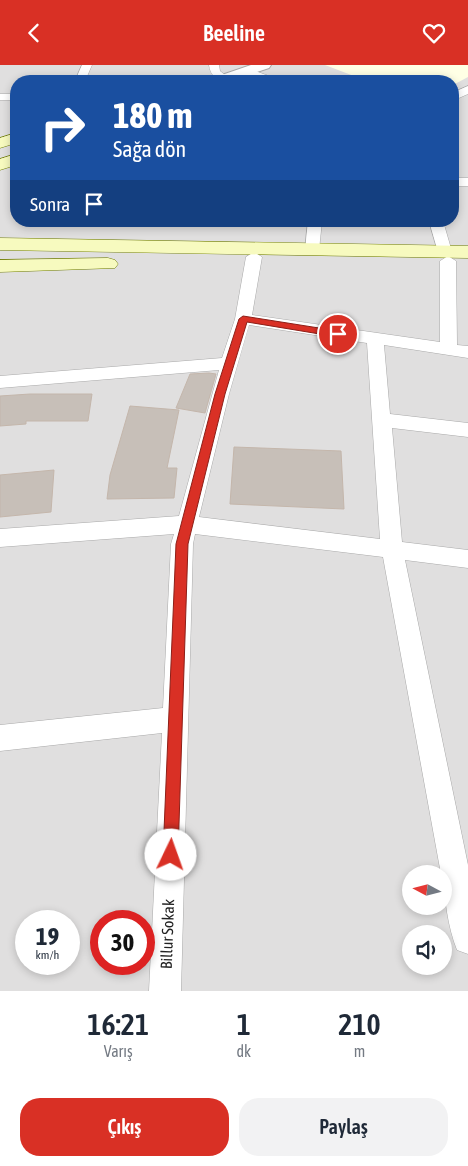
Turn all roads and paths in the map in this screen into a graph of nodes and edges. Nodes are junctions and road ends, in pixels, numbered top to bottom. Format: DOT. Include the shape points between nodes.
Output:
graph roads {
  1 [pos="264,65"];
  2 [pos="247,71"];
  3 [pos="235,75"];
  4 [pos="257,75"];
  5 [pos="314,227"];
  6 [pos="438,227"];
  7 [pos="0,244"];
  8 [pos="312,250"];
  9 [pos="468,252"];
  10 [pos="0,256"];
  11 [pos="447,256"];
  12 [pos="254,257"];
  13 [pos="468,261"];
  14 [pos="0,266"];
  15 [pos="243,319"];
  16 [pos="376,340"];
  17 [pos="448,350"];
  18 [pos="468,352"];
  19 [pos="230,363"];
  20 [pos="0,382"];
  21 [pos="382,421"];
  22 [pos="468,430"];
  23 [pos="188,524"];
  24 [pos="0,538"];
  25 [pos="392,549"];
  26 [pos="468,559"];
  27 [pos="176,719"];
  28 [pos="0,738"];
  29 [pos="468,939"];
  30 [pos="165,991"];
  1 -- 2 [label="street"];
  2 -- 3 [label="street"];
  2 -- 4 [label="street"];
  5 -- 8 [label="street"];
  6 -- 11 [label="street"];
  7 -- 8 [label="main road"];
  8 -- 11 [label="main road"];
  9 -- 11 [label="main road"];
  10 -- 12 [label="main road"];
  11 -- 12 [label="main road"];
  11 -- 13 [label="main road"];
  11 -- 17 [label="street"];
  12 -- 14 [label="main road" via="234,263"];
  12 -- 15 [label="street, Billur Sokak"];
  15 -- 16 [label="street"];
  15 -- 19 [label="street, Billur Sokak"];
  16 -- 17 [label="street"];
  16 -- 21 [label="street"];
  17 -- 18 [label="street"];
  19 -- 20 [label="street"];
  19 -- 23 [label="street, Billur Sokak"];
  21 -- 22 [label="street"];
  21 -- 25 [label="street"];
  23 -- 24 [label="street"];
  23 -- 25 [label="street"];
  23 -- 27 [label="street, Billur Sokak" via="182,544"];
  25 -- 26 [label="street"];
  25 -- 29 [label="street"];
  27 -- 28 [label="street"];
  27 -- 30 [label="street, Billur Sokak"];
}
